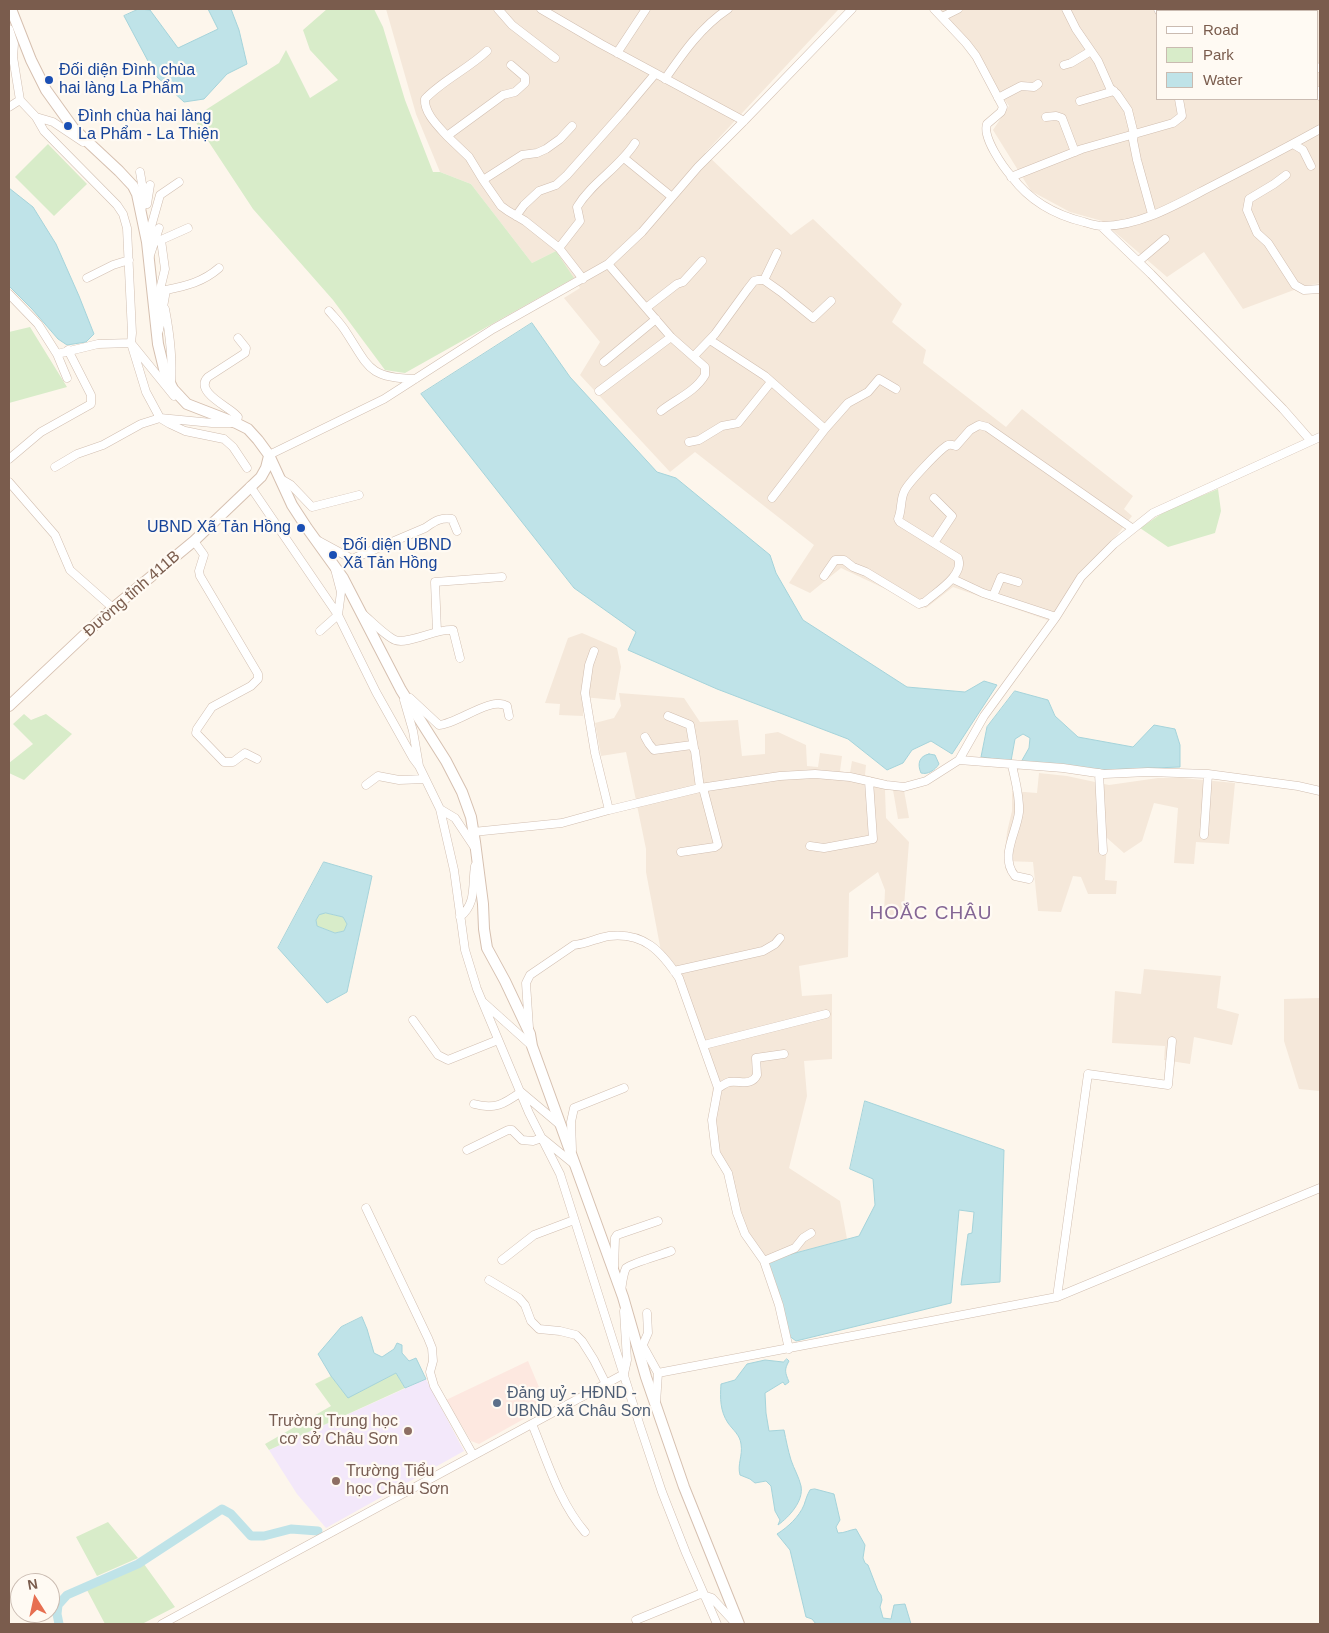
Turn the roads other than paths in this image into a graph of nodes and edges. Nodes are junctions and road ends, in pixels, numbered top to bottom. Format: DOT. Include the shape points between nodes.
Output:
graph roads {
  1 [pos="10,9"];
  2 [pos="498,9"];
  3 [pos="541,9"];
  4 [pos="646,9"];
  5 [pos="728,9"];
  6 [pos="852,9"];
  7 [pos="934,9"];
  8 [pos="958,9"];
  9 [pos="1066,9"];
  10 [pos="942,18"];
  11 [pos="9,29"];
  12 [pos="487,51"];
  13 [pos="1091,51"];
  14 [pos="11,54"];
  15 [pos="617,54"];
  16 [pos="555,58"];
  17 [pos="511,65"];
  18 [pos="1064,65"];
  19 [pos="655,74"];
  20 [pos="665,79"];
  21 [pos="1038,84"];
  22 [pos="1114,91"];
  23 [pos="998,98"];
  24 [pos="20,100"];
  25 [pos="1179,100"];
  26 [pos="1080,101"];
  27 [pos="9,107"];
  28 [pos="36,117"];
  29 [pos="1046,117"];
  30 [pos="744,121"];
  31 [pos="572,126"];
  32 [pos="1320,129"];
  33 [pos="1134,134"];
  34 [pos="447,136"];
  35 [pos="635,143"];
  36 [pos="1293,144"];
  37 [pos="97,151"];
  38 [pos="1075,152"];
  39 [pos="624,158"];
  40 [pos="1311,166"];
  41 [pos="140,172"];
  42 [pos="1286,174"];
  43 [pos="1011,176"];
  44 [pos="483,180"];
  45 [pos="179,182"];
  46 [pos="150,185"];
  47 [pos="672,197"];
  48 [pos="1152,214"];
  49 [pos="142,216"];
  50 [pos="516,216"];
  51 [pos="1101,226"];
  52 [pos="160,228"];
  53 [pos="188,228"];
  54 [pos="1165,239"];
  55 [pos="147,242"];
  56 [pos="559,248"];
  57 [pos="777,253"];
  58 [pos="129,260"];
  59 [pos="149,260"];
  60 [pos="702,261"];
  61 [pos="1139,262"];
  62 [pos="608,264"];
  63 [pos="219,268"];
  64 [pos="87,278"];
  65 [pos="583,279"];
  66 [pos="764,280"];
  67 [pos="1320,289"];
  68 [pos="9,294"];
  69 [pos="830,301"];
  70 [pos="164,303"];
  71 [pos="646,308"];
  72 [pos="329,311"];
  73 [pos="154,313"];
  74 [pos="656,319"];
  75 [pos="671,337"];
  76 [pos="238,338"];
  77 [pos="158,339"];
  78 [pos="710,340"];
  79 [pos="131,343"];
  80 [pos="68,350"];
  81 [pos="57,354"];
  82 [pos="694,356"];
  83 [pos="604,362"];
  84 [pos="68,378"];
  85 [pos="415,379"];
  86 [pos="771,382"];
  87 [pos="171,384"];
  88 [pos="896,389"];
  89 [pos="600,391"];
  90 [pos="180,399"];
  91 [pos="662,411"];
  92 [pos="160,418"];
  93 [pos="236,423"];
  94 [pos="825,429"];
  95 [pos="1320,437"];
  96 [pos="1310,441"];
  97 [pos="689,442"];
  98 [pos="269,455"];
  99 [pos="9,459"];
  100 [pos="55,467"];
  101 [pos="247,468"];
  102 [pos="279,478"];
  103 [pos="9,482"];
  104 [pos="250,486"];
  105 [pos="359,495"];
  106 [pos="772,498"];
  107 [pos="934,498"];
  108 [pos="1133,529"];
  109 [pos="457,531"];
  110 [pos="315,539"];
  111 [pos="194,541"];
  112 [pos="934,543"];
  113 [pos="333,562"];
  114 [pos="824,576"];
  115 [pos="502,577"];
  116 [pos="953,579"];
  117 [pos="1018,582"];
  118 [pos="993,596"];
  119 [pos="113,608"];
  120 [pos="360,612"];
  121 [pos="338,616"];
  122 [pos="1056,617"];
  123 [pos="320,631"];
  124 [pos="437,632"];
  125 [pos="594,651"];
  126 [pos="460,658"];
  127 [pos="401,690"];
  128 [pos="9,706"];
  129 [pos="509,716"];
  130 [pos="668,716"];
  131 [pos="645,737"];
  132 [pos="694,748"];
  133 [pos="257,759"];
  134 [pos="958,760"];
  135 [pos="1012,764"];
  136 [pos="419,766"];
  137 [pos="1100,773"];
  138 [pos="1208,774"];
  139 [pos="425,779"];
  140 [pos="869,781"];
  141 [pos="366,786"];
  142 [pos="701,788"];
  143 [pos="1320,790"];
  144 [pos="440,809"];
  145 [pos="609,810"];
  146 [pos="473,832"];
  147 [pos="1204,835"];
  148 [pos="810,846"];
  149 [pos="1102,851"];
  150 [pos="681,852"];
  151 [pos="476,854"];
  152 [pos="1029,879"];
  153 [pos="460,917"];
  154 [pos="780,938"];
  155 [pos="674,971"];
  156 [pos="482,1001"];
  157 [pos="826,1014"];
  158 [pos="413,1020"];
  159 [pos="530,1034"];
  160 [pos="498,1040"];
  161 [pos="1172,1041"];
  162 [pos="704,1045"];
  163 [pos="532,1046"];
  164 [pos="784,1054"];
  165 [pos="624,1088"];
  166 [pos="718,1088"];
  167 [pos="520,1092"];
  168 [pos="474,1104"];
  169 [pos="561,1125"];
  170 [pos="542,1138"];
  171 [pos="467,1150"];
  172 [pos="574,1161"];
  173 [pos="1320,1188"];
  174 [pos="366,1208"];
  175 [pos="574,1220"];
  176 [pos="658,1221"];
  177 [pos="810,1233"];
  178 [pos="671,1251"];
  179 [pos="502,1260"];
  180 [pos="764,1261"];
  181 [pos="614,1271"];
  182 [pos="488,1280"];
  183 [pos="622,1294"];
  184 [pos="1057,1297"];
  185 [pos="647,1313"];
  186 [pos="789,1349"];
  187 [pos="640,1350"];
  188 [pos="658,1373"];
  189 [pos="624,1374"];
  190 [pos="606,1384"];
  191 [pos="656,1407"];
  192 [pos="532,1424"];
  193 [pos="473,1456"];
  194 [pos="585,1532"];
  195 [pos="705,1596"];
  196 [pos="636,1620"];
  197 [pos="162,1624"];
  198 [pos="717,1624"];
  199 [pos="738,1624"];
  1 -- 37 [label="main road" via="46,90 74,129"];
  2 -- 16 [label="street"];
  3 -- 15 [label="street"];
  4 -- 15 [label="street"];
  5 -- 20 [label="street" via="702,30"];
  6 -- 30 [label="street"];
  7 -- 10 [label="street"];
  8 -- 10 [label="street"];
  9 -- 13 [label="street"];
  10 -- 23 [label="street" via="976,56"];
  11 -- 14 [label="street" via="14,44"];
  12 -- 34 [label="street" via="425,99 429,114"];
  13 -- 18 [label="street"];
  13 -- 22 [label="street"];
  14 -- 24 [label="street"];
  15 -- 19 [label="street"];
  17 -- 34 [label="street" via="524,76 525,83"];
  19 -- 20 [label="street"];
  19 -- 50 [label="street" via="567,175 556,185 539,191"];
  20 -- 30 [label="street"];
  21 -- 23 [label="street" via="1034,87 1021,86"];
  22 -- 26 [label="street"];
  22 -- 33 [label="street" via="1128,110"];
  23 -- 43 [label="street" via="1003,109 987,124 986,135"];
  24 -- 27 [label="street"];
  24 -- 28 [label="street"];
  25 -- 33 [label="street" via="1182,114 1178,121"];
  28 -- 37 [label="street" via="54,122"];
  28 -- 58 [label="street" via="44,131 123,214"];
  29 -- 38 [label="street" via="1062,118"];
  30 -- 47 [label="street"];
  31 -- 44 [label="street" via="546,149 522,155"];
  32 -- 36 [label="street"];
  33 -- 38 [label="street"];
  33 -- 48 [label="street"];
  34 -- 44 [label="street" via="469,157"];
  35 -- 39 [label="street"];
  36 -- 40 [label="street" via="1303,150"];
  36 -- 48 [label="street"];
  37 -- 49 [label="main road" via="132,186"];
  38 -- 43 [label="street"];
  39 -- 47 [label="street"];
  39 -- 56 [label="street" via="583,198 577,209 580,220"];
  41 -- 49 [label="street" via="144,196"];
  42 -- 67 [label="street" via="1249,199 1248,210 1257,233 1295,285 1304,290"];
  43 -- 51 [label="street" via="1030,196 1056,213"];
  44 -- 50 [label="street" via="498,202"];
  45 -- 55 [label="street" via="160,195"];
  46 -- 49 [label="street"];
  47 -- 62 [label="street"];
  48 -- 51 [label="street"];
  49 -- 55 [label="main road"];
  50 -- 56 [label="street"];
  51 -- 61 [label="street"];
  52 -- 59 [label="street"];
  53 -- 73 [label="street" via="160,240 165,269"];
  54 -- 61 [label="street"];
  55 -- 59 [label="main road"];
  56 -- 65 [label="street"];
  57 -- 66 [label="street"];
  58 -- 64 [label="street"];
  58 -- 79 [label="street"];
  59 -- 73 [label="main road"];
  60 -- 71 [label="street" via="683,282"];
  61 -- 96 [label="street" via="1283,409"];
  62 -- 65 [label="street"];
  62 -- 71 [label="street"];
  63 -- 70 [label="street" via="209,277 189,286 166,290"];
  65 -- 85 [label="street" via="493,329"];
  66 -- 69 [label="street" via="813,318"];
  66 -- 78 [label="street" via="753,282"];
  68 -- 81 [label="street" via="38,324"];
  70 -- 77 [label="street"];
  70 -- 87 [label="street" via="170,333"];
  71 -- 74 [label="street"];
  72 -- 85 [label="street" via="374,371 395,379"];
  73 -- 77 [label="main road"];
  74 -- 75 [label="street"];
  74 -- 83 [label="street"];
  75 -- 82 [label="street"];
  75 -- 89 [label="street"];
  76 -- 93 [label="street" via="246,348 245,353 208,376 205,382 209,395 236,414"];
  77 -- 87 [label="main road" via="165,373"];
  78 -- 82 [label="street"];
  78 -- 86 [label="street"];
  79 -- 80 [label="street"];
  79 -- 90 [label="street" via="172,395"];
  79 -- 92 [label="street" via="146,392"];
  80 -- 81 [label="street"];
  80 -- 99 [label="street" via="91,395 91,404 41,432"];
  81 -- 84 [label="street"];
  82 -- 91 [label="street" via="705,367 705,377 693,390"];
  85 -- 98 [label="street" via="384,398"];
  86 -- 94 [label="street"];
  86 -- 97 [label="street" via="738,423 722,426 699,440"];
  87 -- 90 [label="main road"];
  88 -- 94 [label="street" via="878,379 868,392 848,403"];
  90 -- 93 [label="main road"];
  92 -- 93 [label="street"];
  92 -- 100 [label="street" via="141,424"];
  92 -- 101 [label="street" via="186,431 224,439"];
  93 -- 98 [label="main road" via="248,429"];
  94 -- 106 [label="street"];
  95 -- 96 [label="street"];
  96 -- 108 [label="street" via="1153,513"];
  98 -- 102 [label="main road"];
  98 -- 104 [label="main road, Đường tỉnh 411B" via="266,468"];
  102 -- 105 [label="street" via="292,485 312,507"];
  102 -- 110 [label="main road" via="292,505"];
  103 -- 119 [label="street" via="55,535 70,570"];
  104 -- 111 [label="main road, Đường tỉnh 411B"];
  104 -- 121 [label="street"];
  107 -- 112 [label="street" via="952,516"];
  108 -- 112 [label="street" via="987,427 979,425 956,446 949,445 934,457 902,494 898,521"];
  108 -- 122 [label="street" via="1081,577"];
  109 -- 110 [label="street" via="452,519 437,520 352,559"];
  110 -- 113 [label="main road"];
  111 -- 119 [label="main road, Đường tỉnh 411B"];
  111 -- 133 [label="street" via="204,555 200,576 258,674 258,679 251,686 212,707 196,733 224,762 233,762 246,753"];
  112 -- 116 [label="street" via="958,558 960,567"];
  113 -- 120 [label="main road"];
  113 -- 121 [label="street" via="340,592"];
  114 -- 116 [label="street" via="836,560 844,560 920,604"];
  115 -- 124 [label="street" via="435,582"];
  116 -- 118 [label="street"];
  117 -- 118 [label="street" via="1002,576"];
  118 -- 122 [label="street"];
  119 -- 128 [label="main road, Đường tỉnh 411B"];
  120 -- 124 [label="street" via="395,640"];
  120 -- 127 [label="main road"];
  121 -- 123 [label="street"];
  121 -- 136 [label="street" via="376,692"];
  122 -- 134 [label="street" via="984,716"];
  124 -- 126 [label="street" via="453,630"];
  125 -- 145 [label="street" via="588,665 585,693"];
  127 -- 129 [label="street" via="439,725 481,708 501,704 507,706"];
  127 -- 136 [label="street" via="414,731"];
  127 -- 146 [label="main road" via="462,792"];
  130 -- 132 [label="street" via="690,725"];
  131 -- 132 [label="street" via="654,750 687,744"];
  132 -- 142 [label="street"];
  134 -- 135 [label="street"];
  134 -- 140 [label="street" via="926,781 904,787"];
  135 -- 137 [label="street"];
  135 -- 152 [label="street" via="1019,808 1011,839 1010,866 1015,876"];
  136 -- 139 [label="street"];
  137 -- 138 [label="street"];
  137 -- 149 [label="street"];
  138 -- 143 [label="street"];
  138 -- 147 [label="street"];
  139 -- 141 [label="street" via="399,780 379,776"];
  139 -- 144 [label="street"];
  140 -- 142 [label="street" via="815,774"];
  140 -- 148 [label="street" via="873,839 824,848"];
  142 -- 145 [label="street"];
  142 -- 150 [label="street" via="718,845"];
  144 -- 151 [label="street" via="454,818"];
  144 -- 153 [label="street" via="454,870"];
  145 -- 146 [label="street" via="562,823"];
  146 -- 151 [label="main road"];
  151 -- 153 [label="street" via="473,896"];
  151 -- 159 [label="main road" via="487,948"];
  153 -- 156 [label="street" via="465,950"];
  154 -- 155 [label="street" via="763,951"];
  155 -- 159 [label="street" via="652,945 627,936 609,936 574,945 530,975 526,983"];
  155 -- 162 [label="street"];
  156 -- 160 [label="street"];
  156 -- 163 [label="street"];
  157 -- 162 [label="street"];
  158 -- 160 [label="street" via="438,1055 448,1060"];
  159 -- 163 [label="main road"];
  160 -- 167 [label="street"];
  161 -- 184 [label="street" via="1168,1085 1088,1074"];
  162 -- 166 [label="street"];
  163 -- 169 [label="main road"];
  164 -- 166 [label="street" via="756,1058 757,1076 753,1081 728,1082"];
  165 -- 172 [label="street" via="574,1108"];
  166 -- 180 [label="street" via="712,1120 716,1153 728,1173 745,1234"];
  167 -- 168 [label="street" via="498,1106"];
  167 -- 169 [label="street"];
  167 -- 170 [label="street"];
  169 -- 172 [label="main road"];
  170 -- 171 [label="street" via="522,1140 514,1130 510,1130"];
  170 -- 172 [label="street"];
  170 -- 175 [label="street" via="560,1174"];
  172 -- 181 [label="main road"];
  173 -- 184 [label="street"];
  174 -- 193 [label="street" via="432,1348 430,1372 434,1386"];
  175 -- 179 [label="street" via="534,1236"];
  175 -- 189 [label="street"];
  176 -- 181 [label="street" via="617,1235"];
  177 -- 180 [label="street" via="795,1248"];
  178 -- 183 [label="street" via="628,1265"];
  180 -- 186 [label="street"];
  181 -- 183 [label="main road"];
  182 -- 190 [label="street" via="519,1298 539,1329 560,1330 582,1340"];
  183 -- 187 [label="main road"];
  183 -- 189 [label="street" via="628,1360"];
  184 -- 186 [label="street"];
  185 -- 187 [label="street" via="648,1333"];
  186 -- 188 [label="street"];
  187 -- 188 [label="street"];
  187 -- 191 [label="main road"];
  188 -- 191 [label="street"];
  189 -- 190 [label="street"];
  189 -- 195 [label="street" via="662,1492"];
  190 -- 192 [label="street"];
  191 -- 199 [label="main road"];
  192 -- 193 [label="street"];
  192 -- 194 [label="street" via="561,1495"];
  193 -- 197 [label="street"];
  195 -- 196 [label="street" via="696,1594"];
  195 -- 198 [label="street"];
  195 -- 199 [label="street" via="712,1598"];
}
